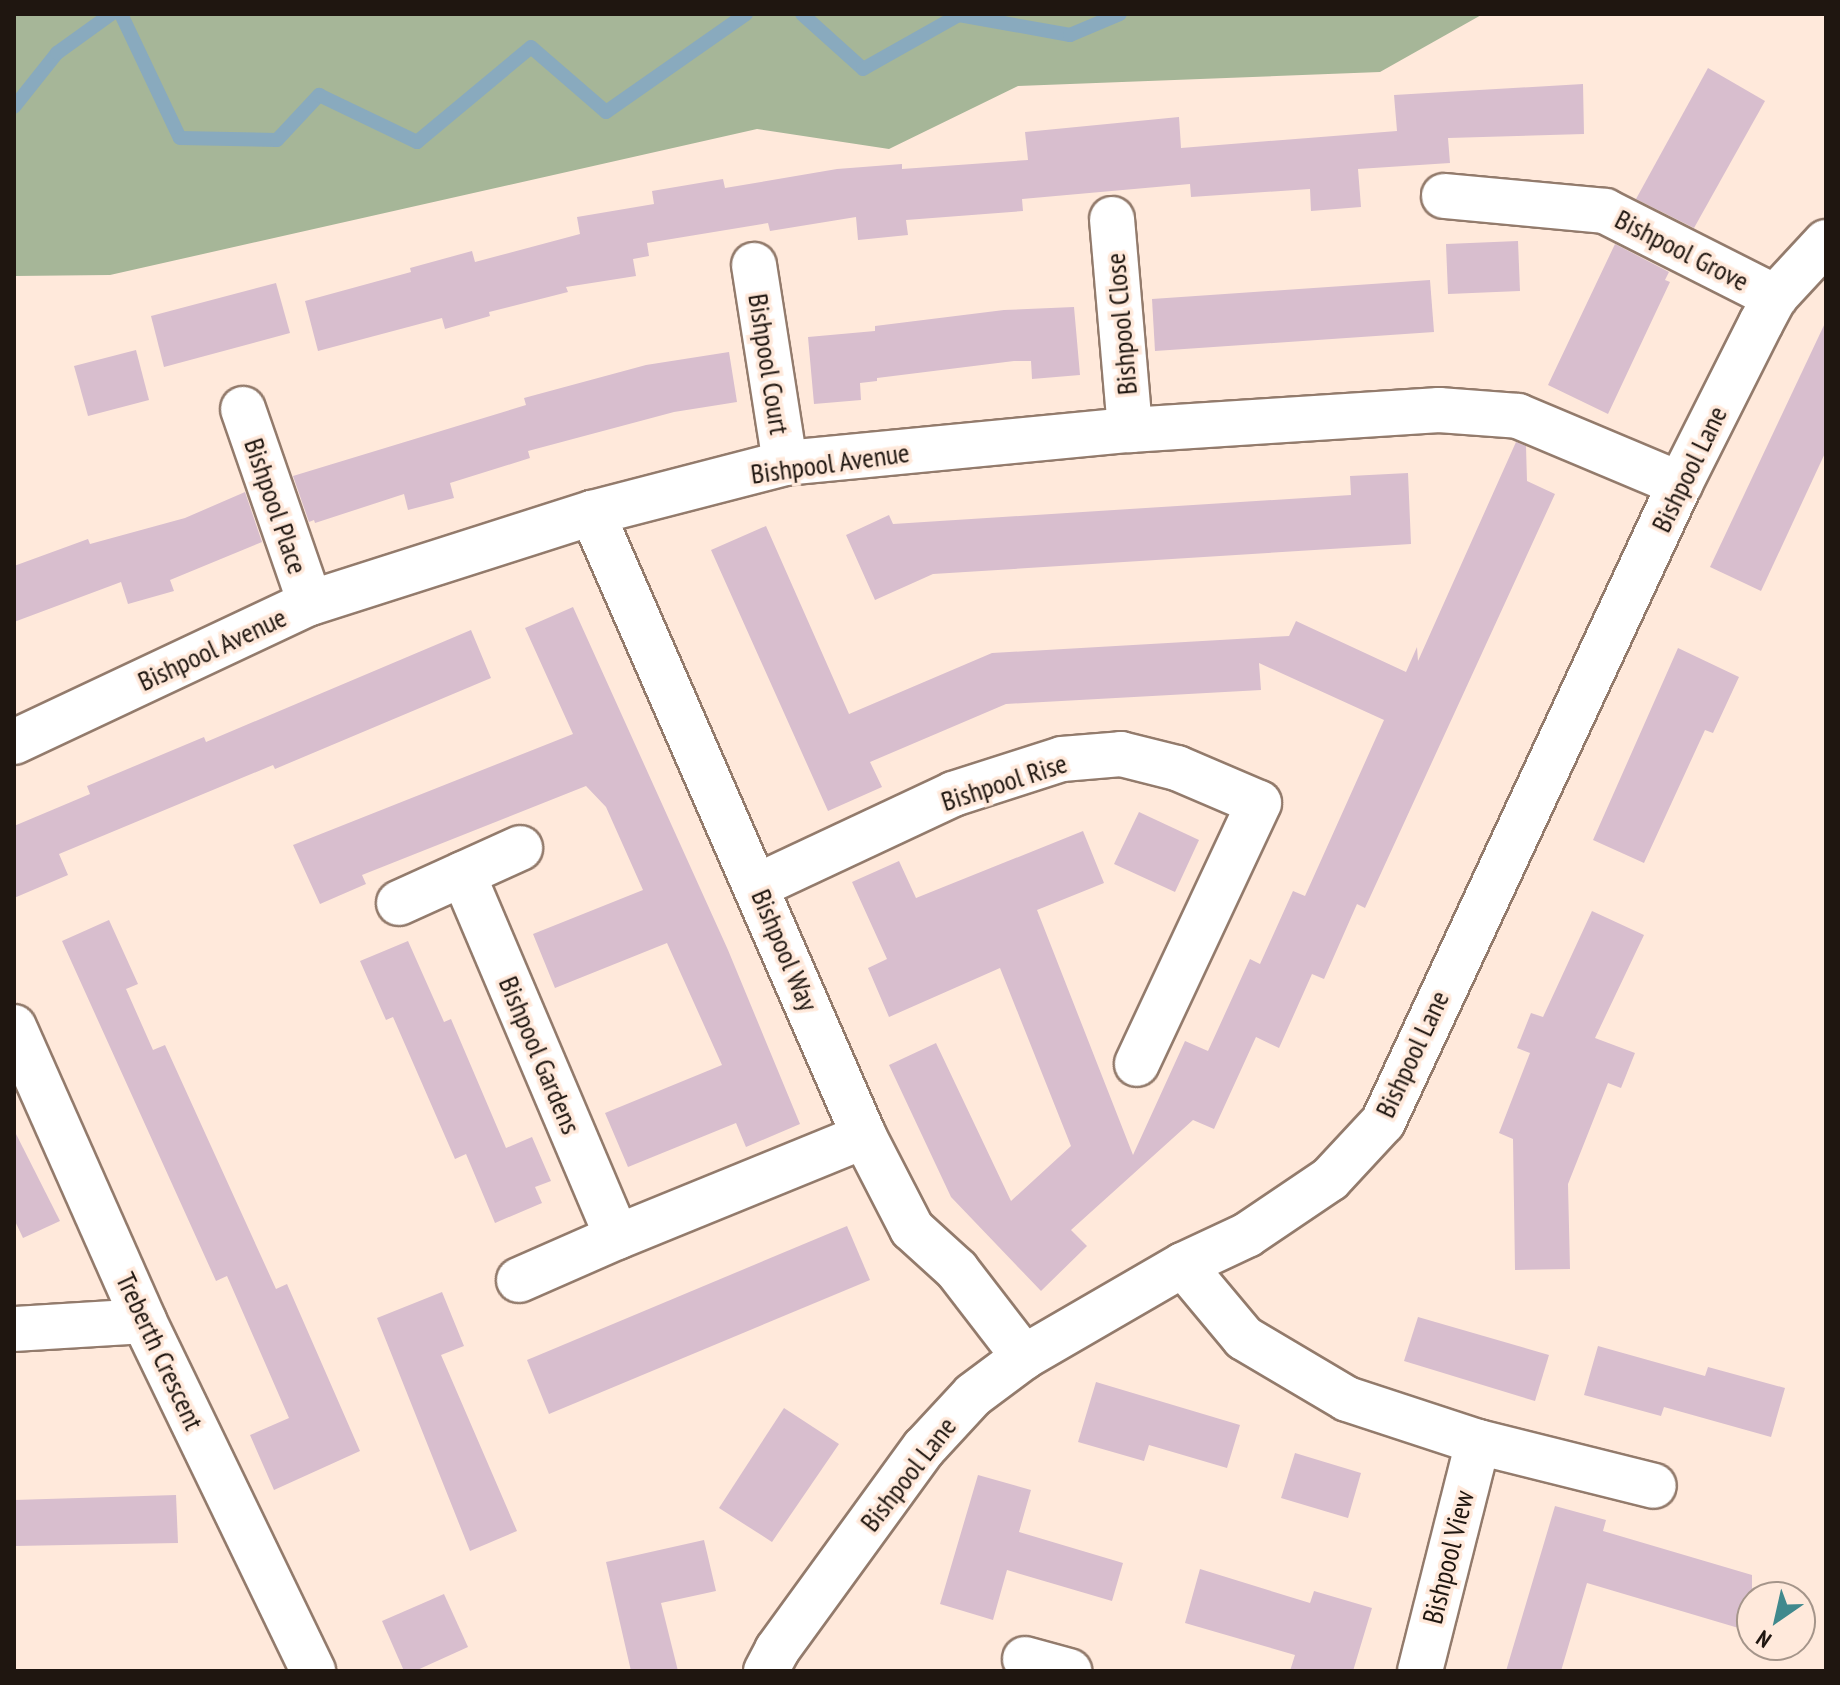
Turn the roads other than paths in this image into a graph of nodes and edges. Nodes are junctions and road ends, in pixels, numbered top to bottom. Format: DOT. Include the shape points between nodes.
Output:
graph roads {
  1 [pos="1444,196"];
  2 [pos="1112,219"];
  3 [pos="1826,242"];
  4 [pos="754,265"];
  5 [pos="1775,297"];
  6 [pos="243,409"];
  7 [pos="1130,430"];
  8 [pos="785,463"];
  9 [pos="1680,484"];
  10 [pos="592,513"];
  11 [pos="310,603"];
  12 [pos="14,742"];
  13 [pos="520,848"];
  14 [pos="463,874"];
  15 [pos="757,886"];
  16 [pos="399,903"];
  17 [pos="14,1027"];
  18 [pos="1137,1064"];
  19 [pos="864,1136"];
  20 [pos="617,1237"];
  21 [pos="1183,1265"];
  22 [pos="519,1280"];
  23 [pos="144,1321"];
  24 [pos="14,1329"];
  25 [pos="1024,1357"];
  26 [pos="1478,1442"];
  27 [pos="1654,1486"];
  28 [pos="1025,1659"];
  29 [pos="313,1671"];
  30 [pos="766,1671"];
  31 [pos="1069,1671"];
  32 [pos="1420,1671"];
  1 -- 5 [label="street, Bishpool Grove" via="1605,211"];
  2 -- 7 [label="street, Bishpool Close"];
  3 -- 5 [label="street, Bishpool Lane"];
  4 -- 8 [label="street, Bishpool Court"];
  5 -- 9 [label="street, Bishpool Lane"];
  6 -- 11 [label="street, Bishpool Place"];
  7 -- 8 [label="street, Bishpool Avenue"];
  7 -- 9 [label="street, Bishpool Avenue" via="1439,410 1518,416"];
  8 -- 10 [label="street, Bishpool Avenue"];
  9 -- 21 [label="street, Bishpool Lane" via="1383,1122 1330,1179 1247,1235"];
  10 -- 11 [label="street, Bishpool Avenue"];
  10 -- 15 [label="street, Bishpool Way"];
  11 -- 12 [label="street, Bishpool Avenue"];
  13 -- 14 [label="street"];
  14 -- 16 [label="street"];
  14 -- 20 [label="street, Bishpool Gardens"];
  15 -- 18 [label="street, Bishpool Rise" via="953,794 1062,759 1121,754 1177,768 1259,803"];
  15 -- 19 [label="street, Bishpool Way"];
  17 -- 23 [label="street, Treberth Crescent"];
  19 -- 20 [label="street"];
  19 -- 25 [label="street, Bishpool Way" via="912,1229 957,1270"];
  20 -- 22 [label="street"];
  21 -- 25 [label="street, Bishpool Lane"];
  21 -- 26 [label="street" via="1244,1338 1347,1399"];
  23 -- 24 [label="street"];
  23 -- 29 [label="street, Treberth Crescent"];
  25 -- 30 [label="street, Bishpool Lane" via="973,1395 924,1448"];
  26 -- 27 [label="street"];
  26 -- 32 [label="street, Bishpool View"];
  28 -- 31 [label="street"];
}
